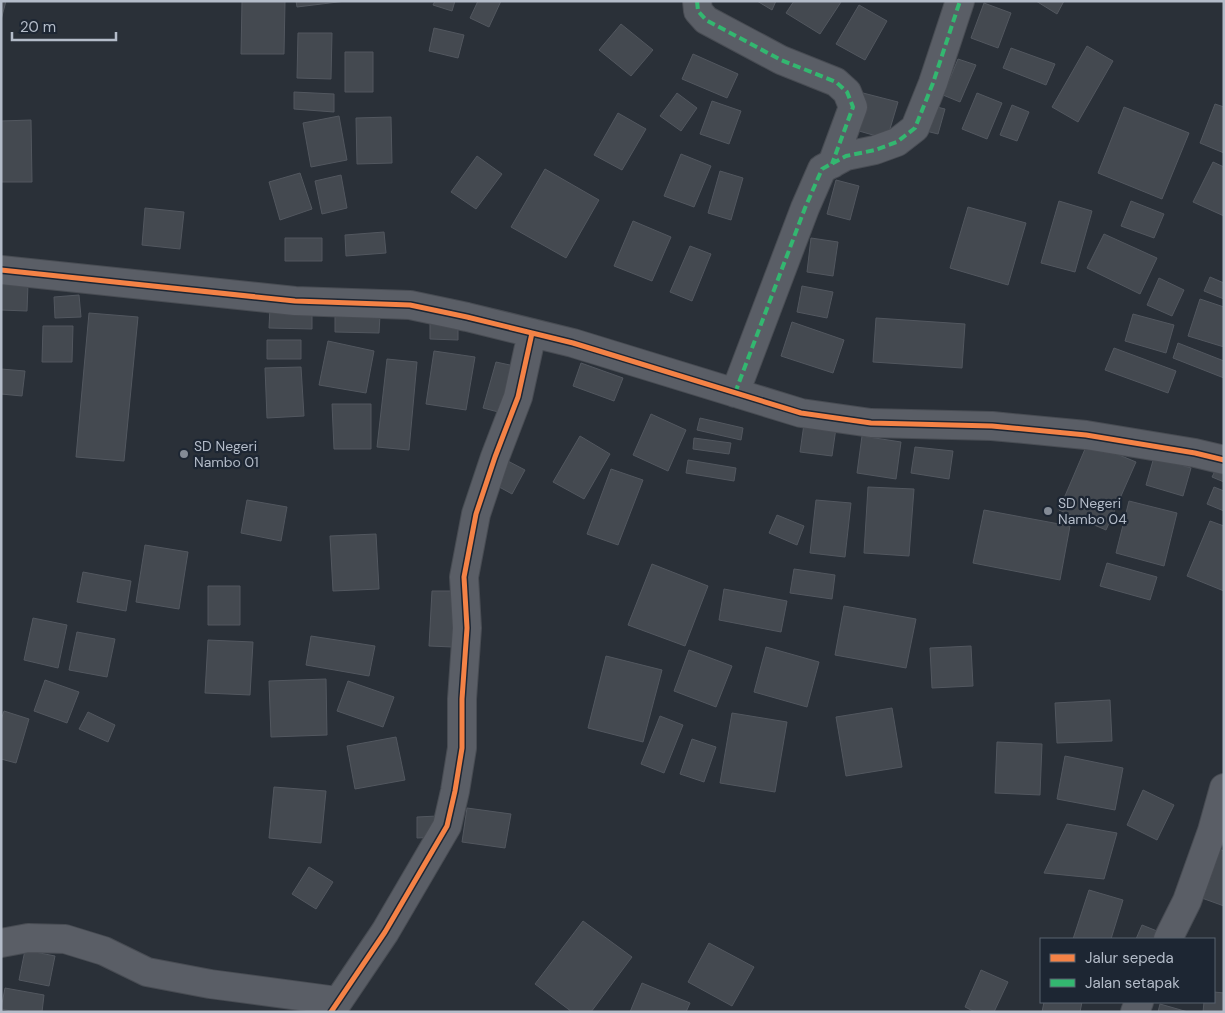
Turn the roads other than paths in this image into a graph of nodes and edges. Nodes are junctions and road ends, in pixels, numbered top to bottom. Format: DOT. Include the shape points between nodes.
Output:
graph roads {
  1 [pos="697,1"];
  2 [pos="960,1"];
  3 [pos="832,164"];
  4 [pos="1,270"];
  5 [pos="532,333"];
  6 [pos="735,393"];
  7 [pos="1224,460"];
  8 [pos="1224,788"];
  9 [pos="1168,938"];
  10 [pos="1,943"];
  11 [pos="334,1006"];
  1 -- 3 [label="street" via="698,11 706,20 781,60 836,82 847,92 854,107"];
  2 -- 3 [label="street" via="915,128 897,142 846,156"];
  3 -- 6 [label="street" via="822,169 815,182"];
  4 -- 5 [label="street" via="295,301 410,305"];
  5 -- 6 [label="street"];
  5 -- 11 [label="street" via="518,397 476,514 464,577 467,628 462,748 447,826 385,932"];
  6 -- 7 [label="street" via="801,413 871,423 1030,429 1096,437"];
  8 -- 9 [label="street" via="1187,901"];
  10 -- 11 [label="street" via="28,938 65,940 104,951 147,972"];
}
